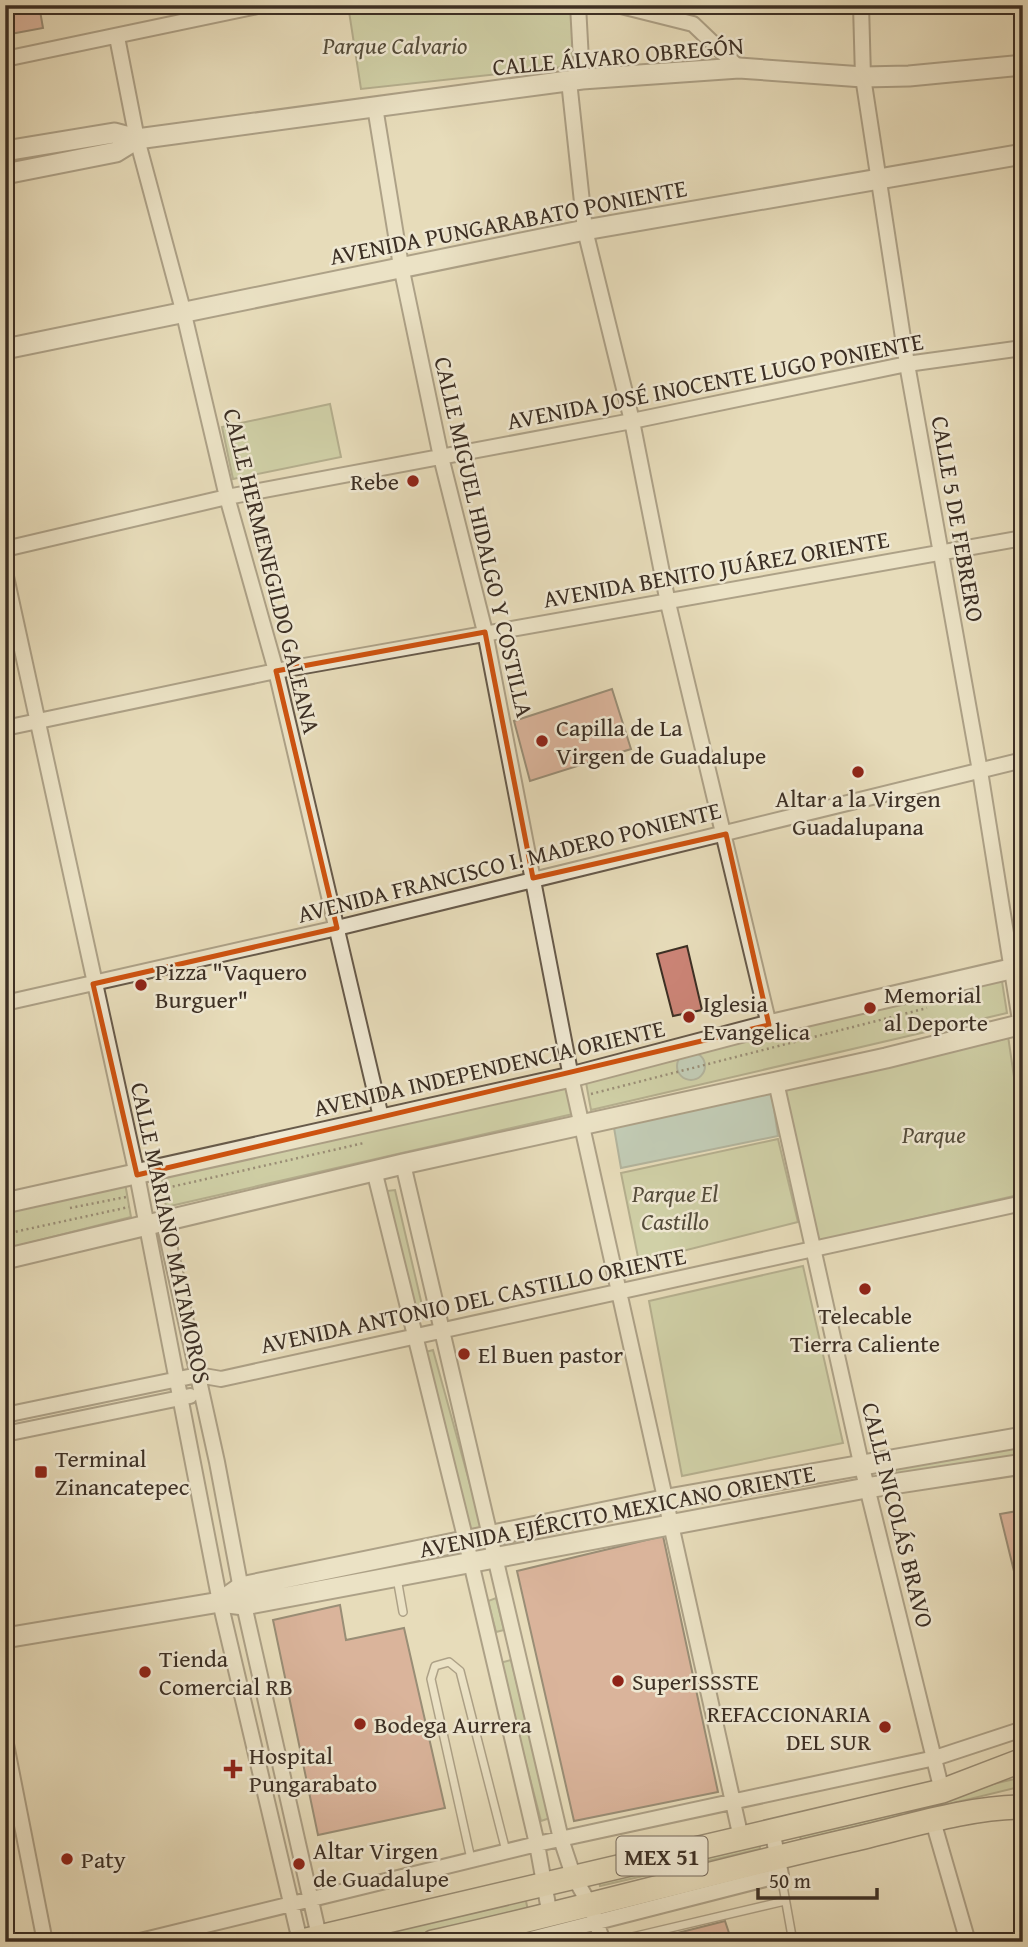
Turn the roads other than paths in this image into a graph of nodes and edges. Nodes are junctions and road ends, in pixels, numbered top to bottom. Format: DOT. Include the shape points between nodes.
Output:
graph roads {
  1 [pos="262,5"];
  2 [pos="578,5"];
  3 [pos="617,5"];
  4 [pos="861,5"];
  5 [pos="117,37"];
  6 [pos="5,60"];
  7 [pos="1023,65"];
  8 [pos="739,68"];
  9 [pos="863,77"];
  10 [pos="576,80"];
  11 [pos="375,107"];
  12 [pos="136,139"];
  13 [pos="5,151"];
  14 [pos="1023,154"];
  15 [pos="5,174"];
  16 [pos="879,179"];
  17 [pos="585,230"];
  18 [pos="401,266"];
  19 [pos="183,310"];
  20 [pos="1023,348"];
  21 [pos="5,349"];
  22 [pos="907,364"];
  23 [pos="632,421"];
  24 [pos="440,457"];
  25 [pos="227,497"];
  26 [pos="1023,538"];
  27 [pos="5,549"];
  28 [pos="942,551"];
  29 [pos="5,572"];
  30 [pos="668,603"];
  31 [pos="485,632"];
  32 [pos="276,671"];
  33 [pos="38,721"];
  34 [pos="5,728"];
  35 [pos="1023,760"];
  36 [pos="980,771"];
  37 [pos="726,834"];
  38 [pos="533,878"];
  39 [pos="337,928"];
  40 [pos="1016,967"];
  41 [pos="93,984"];
  42 [pos="5,1003"];
  43 [pos="769,1025"];
  44 [pos="1022,1029"];
  45 [pos="572,1077"];
  46 [pos="776,1083"];
  47 [pos="381,1117"];
  48 [pos="581,1122"];
  49 [pos="403,1164"];
  50 [pos="374,1170"];
  51 [pos="138,1175"];
  52 [pos="5,1203"];
  53 [pos="1023,1203"];
  54 [pos="155,1224"];
  55 [pos="811,1249"];
  56 [pos="5,1259"];
  57 [pos="621,1291"];
  58 [pos="442,1331"];
  59 [pos="415,1336"];
  60 [pos="198,1375"];
  61 [pos="179,1379"];
  62 [pos="221,1379"];
  63 [pos="202,1394"];
  64 [pos="183,1398"];
  65 [pos="51,1406"];
  66 [pos="5,1415"];
  67 [pos="54,1424"];
  68 [pos="5,1434"];
  69 [pos="1023,1437"];
  70 [pos="861,1463"];
  71 [pos="1023,1464"];
  72 [pos="866,1488"];
  73 [pos="668,1499"];
  74 [pos="674,1525"];
  75 [pos="491,1537"];
  76 [pos="466,1541"];
  77 [pos="393,1556"];
  78 [pos="496,1560"];
  79 [pos="471,1565"];
  80 [pos="318,1571"];
  81 [pos="397,1578"];
  82 [pos="321,1591"];
  83 [pos="242,1596"];
  84 [pos="220,1602"];
  85 [pos="402,1612"];
  86 [pos="5,1638"];
  87 [pos="517,1650"];
  88 [pos="493,1656"];
  89 [pos="1023,1729"];
  90 [pos="5,1739"];
  91 [pos="278,1753"];
  92 [pos="257,1756"];
  93 [pos="935,1758"];
  94 [pos="1023,1760"];
  95 [pos="942,1791"];
  96 [pos="734,1803"];
  97 [pos="1023,1807"];
  98 [pos="933,1821"];
  99 [pos="772,1830"];
  100 [pos="741,1838"];
  101 [pos="561,1839"];
  102 [pos="537,1844"];
  103 [pos="506,1851"];
  104 [pos="471,1859"];
  105 [pos="779,1866"];
  106 [pos="573,1875"];
  107 [pos="544,1882"];
  108 [pos="310,1898"];
  109 [pos="785,1900"];
  110 [pos="290,1903"];
  111 [pos="594,1914"];
  112 [pos="550,1916"];
  113 [pos="44,1939"];
  114 [pos="306,1940"];
  115 [pos="12,1942"];
  116 [pos="136,1942"];
  117 [pos="433,1942"];
  118 [pos="519,1942"];
  119 [pos="603,1942"];
  120 [pos="611,1942"];
  121 [pos="793,1942"];
  122 [pos="968,1942"];
  1 -- 5 [label="street"];
  2 -- 10 [label="street"];
  3 -- 8 [label="street" via="693,24"];
  4 -- 9 [label="street, CALLE 5 DE FEBRERO"];
  5 -- 6 [label="street"];
  5 -- 12 [label="street, CALLE HERMENEGILDO GALEANA"];
  7 -- 9 [label="street, CALLE ÁLVARO OBREGÓN"];
  8 -- 9 [label="street, CALLE ÁLVARO OBREGÓN"];
  8 -- 10 [label="street, CALLE ÁLVARO OBREGÓN"];
  9 -- 16 [label="street, CALLE 5 DE FEBRERO"];
  10 -- 11 [label="street, CALLE ÁLVARO OBREGÓN"];
  10 -- 17 [label="street"];
  11 -- 12 [label="street, CALLE ÁLVARO OBREGÓN"];
  11 -- 18 [label="street, CALLE MIGUEL HIDALGO Y COSTILLA"];
  12 -- 13 [label="street" via="114,132"];
  12 -- 15 [label="street" via="116,152"];
  12 -- 19 [label="street, CALLE HERMENEGILDO GALEANA"];
  14 -- 16 [label="street, AVENIDA PUNGARABATO PONIENTE"];
  16 -- 17 [label="street, AVENIDA PUNGARABATO PONIENTE"];
  16 -- 22 [label="street, CALLE 5 DE FEBRERO"];
  17 -- 18 [label="street, AVENIDA PUNGARABATO PONIENTE"];
  17 -- 23 [label="street"];
  18 -- 19 [label="street, AVENIDA PUNGARABATO PONIENTE"];
  18 -- 24 [label="street, CALLE MIGUEL HIDALGO Y COSTILLA"];
  19 -- 21 [label="street, AVENIDA PUNGARABATO PONIENTE"];
  19 -- 25 [label="street, CALLE HERMENEGILDO GALEANA"];
  20 -- 22 [label="street, AVENIDA JOSÉ INOCENTE LUGO PONIENTE"];
  22 -- 23 [label="street, AVENIDA JOSÉ INOCENTE LUGO PONIENTE"];
  22 -- 28 [label="street, CALLE 5 DE FEBRERO"];
  23 -- 24 [label="street, AVENIDA JOSÉ INOCENTE LUGO PONIENTE"];
  23 -- 30 [label="street"];
  24 -- 25 [label="street, AVENIDA JOSÉ INOCENTE LUGO PONIENTE"];
  24 -- 31 [label="street, CALLE MIGUEL HIDALGO Y COSTILLA"];
  25 -- 27 [label="street, AVENIDA JOSÉ INOCENTE LUGO PONIENTE"];
  25 -- 32 [label="street, CALLE HERMENEGILDO GALEANA"];
  26 -- 28 [label="street, AVENIDA BENITO JUÁREZ ORIENTE"];
  28 -- 30 [label="street, AVENIDA BENITO JUÁREZ ORIENTE"];
  28 -- 36 [label="street, CALLE 5 DE FEBRERO"];
  29 -- 33 [label="street, CALLE MARIANO MATAMOROS"];
  30 -- 31 [label="street, AVENIDA BENITO JUÁREZ ORIENTE"];
  30 -- 37 [label="street"];
  31 -- 32 [label="street, AVENIDA BENITO JUÁREZ ORIENTE"];
  31 -- 38 [label="street, CALLE MIGUEL HIDALGO Y COSTILLA"];
  32 -- 33 [label="street, AVENIDA BENITO JUÁREZ ORIENTE"];
  32 -- 39 [label="street, CALLE HERMENEGILDO GALEANA"];
  33 -- 34 [label="street, AVENIDA BENITO JUÁREZ ORIENTE"];
  33 -- 41 [label="street, CALLE MARIANO MATAMOROS"];
  35 -- 36 [label="street, AVENIDA FRANCISCO I. MADERO PONIENTE"];
  36 -- 37 [label="street, AVENIDA FRANCISCO I. MADERO PONIENTE"];
  36 -- 40 [label="street, CALLE 5 DE FEBRERO"];
  37 -- 38 [label="street, AVENIDA FRANCISCO I. MADERO PONIENTE"];
  37 -- 43 [label="street"];
  38 -- 39 [label="street, AVENIDA FRANCISCO I. MADERO PONIENTE"];
  38 -- 45 [label="street, CALLE MIGUEL HIDALGO Y COSTILLA"];
  39 -- 41 [label="street, AVENIDA FRANCISCO I. MADERO PONIENTE"];
  39 -- 47 [label="street, CALLE HERMENEGILDO GALEANA"];
  40 -- 43 [label="street, AVENIDA INDEPENDENCIA ORIENTE"];
  40 -- 44 [label="street, CALLE 5 DE FEBRERO"];
  41 -- 42 [label="street, AVENIDA FRANCISCO I. MADERO PONIENTE"];
  41 -- 51 [label="street, CALLE MARIANO MATAMOROS"];
  43 -- 45 [label="street, AVENIDA INDEPENDENCIA ORIENTE"];
  44 -- 46 [label="street"];
  45 -- 47 [label="street, AVENIDA INDEPENDENCIA ORIENTE"];
  45 -- 48 [label="street, CALLE MIGUEL HIDALGO Y COSTILLA"];
  46 -- 48 [label="street"];
  46 -- 55 [label="street, CALLE NICOLÁS BRAVO"];
  47 -- 51 [label="street, AVENIDA INDEPENDENCIA ORIENTE"];
  48 -- 49 [label="street"];
  48 -- 57 [label="street, CALLE MIGUEL HIDALGO Y COSTILLA"];
  49 -- 50 [label="street"];
  49 -- 58 [label="street"];
  50 -- 54 [label="street"];
  50 -- 59 [label="street"];
  51 -- 52 [label="street, AVENIDA INDEPENDENCIA ORIENTE"];
  51 -- 54 [label="street, CALLE MARIANO MATAMOROS"];
  53 -- 55 [label="street, AVENIDA ANTONIO DEL CASTILLO ORIENTE"];
  54 -- 56 [label="street"];
  54 -- 60 [label="street, CALLE MARIANO MATAMOROS"];
  54 -- 61 [label="street, CALLE MARIANO MATAMOROS"];
  55 -- 57 [label="street, AVENIDA ANTONIO DEL CASTILLO ORIENTE"];
  55 -- 70 [label="street, CALLE NICOLÁS BRAVO"];
  57 -- 58 [label="street, AVENIDA ANTONIO DEL CASTILLO ORIENTE"];
  57 -- 73 [label="street, CALLE MIGUEL HIDALGO Y COSTILLA"];
  58 -- 59 [label="street, AVENIDA ANTONIO DEL CASTILLO ORIENTE"];
  58 -- 75 [label="street"];
  59 -- 62 [label="street, AVENIDA ANTONIO DEL CASTILLO ORIENTE"];
  59 -- 76 [label="street"];
  60 -- 61 [label="street, AVENIDA ANTONIO DEL CASTILLO ORIENTE"];
  60 -- 62 [label="street, AVENIDA ANTONIO DEL CASTILLO ORIENTE"];
  60 -- 63 [label="street, CALLE MARIANO MATAMOROS"];
  61 -- 64 [label="street, CALLE MARIANO MATAMOROS"];
  61 -- 65 [label="street, AVENIDA ANTONIO DEL CASTILLO ORIENTE"];
  62 -- 63 [label="street, AVENIDA ANTONIO DEL CASTILLO ORIENTE"];
  63 -- 64 [label="street, AVENIDA ANTONIO DEL CASTILLO ORIENTE"];
  63 -- 83 [label="street, CALLE MARIANO MATAMOROS"];
  64 -- 67 [label="street, AVENIDA ANTONIO DEL CASTILLO ORIENTE"];
  64 -- 84 [label="street, CALLE MARIANO MATAMOROS"];
  65 -- 66 [label="street, AVENIDA ANTONIO DEL CASTILLO ORIENTE"];
  65 -- 67 [label="street"];
  67 -- 68 [label="street, AVENIDA ANTONIO DEL CASTILLO ORIENTE"];
  69 -- 70 [label="street, AVENIDA EJÉRCITO MEXICANO ORIENTE"];
  70 -- 72 [label="street, CALLE NICOLÁS BRAVO"];
  70 -- 73 [label="street, AVENIDA EJÉRCITO MEXICANO ORIENTE"];
  71 -- 72 [label="street, AVENIDA EJÉRCITO MEXICANO ORIENTE"];
  72 -- 74 [label="street, AVENIDA EJÉRCITO MEXICANO ORIENTE"];
  72 -- 93 [label="street, CALLE NICOLÁS BRAVO"];
  73 -- 74 [label="street, CALLE MIGUEL HIDALGO Y COSTILLA"];
  73 -- 75 [label="street, AVENIDA EJÉRCITO MEXICANO ORIENTE"];
  74 -- 78 [label="street, AVENIDA EJÉRCITO MEXICANO ORIENTE"];
  74 -- 96 [label="street, CALLE MIGUEL HIDALGO Y COSTILLA"];
  75 -- 76 [label="street, AVENIDA EJÉRCITO MEXICANO ORIENTE"];
  75 -- 78 [label="street"];
  76 -- 77 [label="street, AVENIDA EJÉRCITO MEXICANO ORIENTE"];
  76 -- 79 [label="street"];
  77 -- 80 [label="street, AVENIDA EJÉRCITO MEXICANO ORIENTE"];
  77 -- 81 [label="lane"];
  78 -- 79 [label="street, AVENIDA EJÉRCITO MEXICANO ORIENTE"];
  78 -- 87 [label="street"];
  79 -- 81 [label="street, AVENIDA EJÉRCITO MEXICANO ORIENTE"];
  79 -- 88 [label="street"];
  80 -- 82 [label="street"];
  80 -- 83 [label="street, AVENIDA EJÉRCITO MEXICANO ORIENTE"];
  81 -- 82 [label="street, AVENIDA EJÉRCITO MEXICANO ORIENTE"];
  81 -- 85 [label="lane"];
  82 -- 83 [label="street, AVENIDA EJÉRCITO MEXICANO ORIENTE"];
  83 -- 84 [label="street, AVENIDA EJÉRCITO MEXICANO ORIENTE"];
  83 -- 91 [label="street, CALLE MARIANO MATAMOROS"];
  84 -- 86 [label="street, AVENIDA EJÉRCITO MEXICANO ORIENTE"];
  84 -- 92 [label="street, CALLE MARIANO MATAMOROS"];
  87 -- 88 [label="street"];
  87 -- 101 [label="street"];
  88 -- 102 [label="street"];
  89 -- 93 [label="street"];
  90 -- 113 [label="street"];
  91 -- 92 [label="street"];
  91 -- 108 [label="street, CALLE MARIANO MATAMOROS"];
  92 -- 110 [label="street, CALLE MARIANO MATAMOROS"];
  93 -- 95 [label="street, CALLE NICOLÁS BRAVO"];
  93 -- 96 [label="street"];
  94 -- 95 [label="main road, MEX 51"];
  95 -- 99 [label="main road, MEX 51"];
  96 -- 100 [label="street, CALLE MIGUEL HIDALGO Y COSTILLA"];
  96 -- 101 [label="street"];
  97 -- 98 [label="main road, MEX 51"];
  98 -- 105 [label="main road, MEX 51"];
  98 -- 122 [label="street"];
  99 -- 100 [label="main road, MEX 51"];
  99 -- 105 [label="street"];
  100 -- 106 [label="main road, MEX 51"];
  101 -- 102 [label="street"];
  101 -- 106 [label="street"];
  102 -- 103 [label="street"];
  102 -- 107 [label="street"];
  103 -- 104 [label="street"];
  103 -- 104 [label="lane" via="460,1671 449,1662 435,1666 431,1679"];
  104 -- 108 [label="street"];
  105 -- 109 [label="lane"];
  105 -- 111 [label="main road, MEX 51"];
  106 -- 107 [label="main road, MEX 51"];
  106 -- 111 [label="street"];
  107 -- 112 [label="street"];
  107 -- 114 [label="main road, MEX 51"];
  108 -- 110 [label="street"];
  108 -- 114 [label="street, CALLE MARIANO MATAMOROS"];
  109 -- 120 [label="lane"];
  109 -- 121 [label="lane"];
  110 -- 114 [label="street, CALLE MARIANO MATAMOROS"];
  110 -- 116 [label="street"];
  111 -- 112 [label="main road, MEX 51"];
  111 -- 118 [label="street"];
  111 -- 119 [label="street"];
  112 -- 117 [label="main road, MEX 51"];
  113 -- 115 [label="lane"];
}
